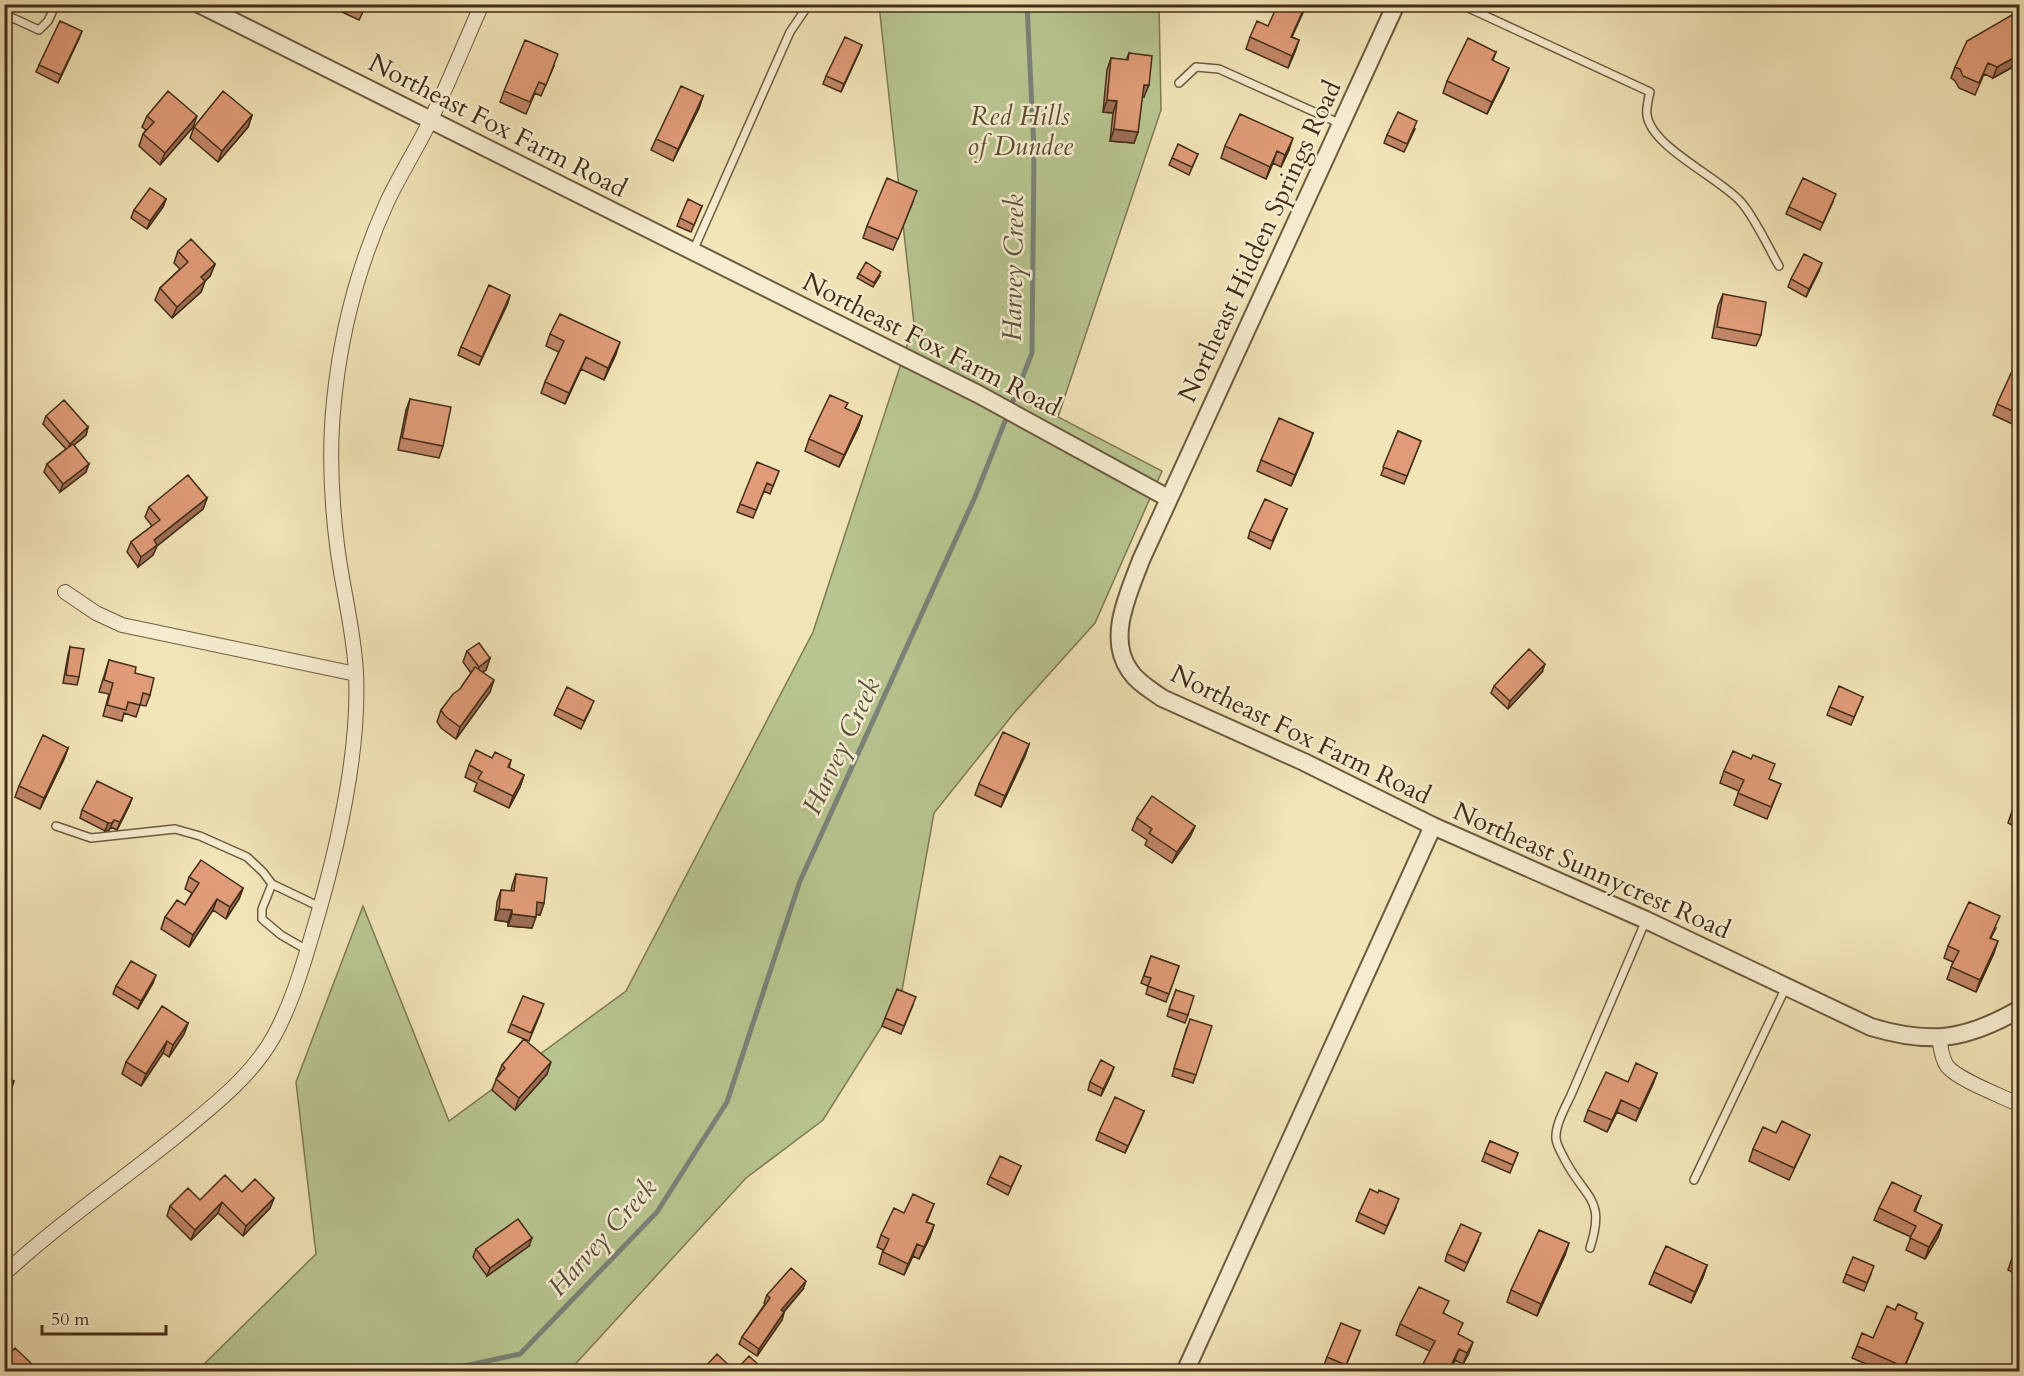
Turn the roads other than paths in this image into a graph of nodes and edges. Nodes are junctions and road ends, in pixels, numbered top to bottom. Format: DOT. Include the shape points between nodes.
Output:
graph roads {
  1 [pos="56,4"];
  2 [pos="199,4"];
  3 [pos="482,4"];
  4 [pos="809,4"];
  5 [pos="1396,4"];
  6 [pos="1460,4"];
  7 [pos="4,14"];
  8 [pos="1179,83"];
  9 [pos="431,119"];
  10 [pos="1341,124"];
  11 [pos="693,251"];
  12 [pos="1779,266"];
  13 [pos="1168,498"];
  14 [pos="65,592"];
  15 [pos="356,674"];
  16 [pos="56,826"];
  17 [pos="1433,826"];
  18 [pos="272,884"];
  19 [pos="320,907"];
  20 [pos="1646,920"];
  21 [pos="307,950"];
  22 [pos="1786,987"];
  23 [pos="2019,1009"];
  24 [pos="1939,1038"];
  25 [pos="2019,1105"];
  26 [pos="1694,1180"];
  27 [pos="1590,1248"];
  28 [pos="4,1274"];
  29 [pos="1185,1371"];
  1 -- 7 [label="lane" via="39,30"];
  2 -- 9 [label="street, Northeast Fox Farm Road"];
  3 -- 9 [label="street"];
  4 -- 11 [label="lane" via="790,32"];
  5 -- 10 [label="street, Northeast Hidden Springs Road"];
  6 -- 12 [label="lane" via="1650,92 1650,127 1672,150 1726,187 1742,204"];
  8 -- 10 [label="lane" via="1196,67 1219,69"];
  9 -- 11 [label="street, Northeast Fox Farm Road"];
  9 -- 15 [label="street" via="373,235 341,345 331,480"];
  10 -- 13 [label="street, Northeast Hidden Springs Road"];
  11 -- 13 [label="street, Northeast Fox Farm Road" via="978,393"];
  13 -- 17 [label="street, Northeast Fox Farm Road" via="1141,560 1119,634 1123,659 1131,672 1162,698"];
  14 -- 15 [label="street" via="96,614 122,625"];
  15 -- 19 [label="street" via="355,722 342,823"];
  16 -- 18 [label="lane" via="91,838 175,828 247,857"];
  17 -- 20 [label="street, Northeast Sunnycrest Road"];
  17 -- 29 [label="street, Northeast Sunnycrest Road"];
  18 -- 19 [label="lane"];
  18 -- 21 [label="lane" via="262,919"];
  19 -- 21 [label="street"];
  20 -- 22 [label="street, Northeast Sunnycrest Road"];
  20 -- 27 [label="lane" via="1559,1123 1556,1139 1597,1213"];
  21 -- 28 [label="street" via="274,1037 229,1091"];
  22 -- 24 [label="street, Northeast Sunnycrest Road" via="1871,1027"];
  22 -- 26 [label="lane"];
  23 -- 24 [label="street, Northeast Sunnycrest Road" via="1966,1034"];
  24 -- 25 [label="street" via="1942,1057 1958,1076"];
}
